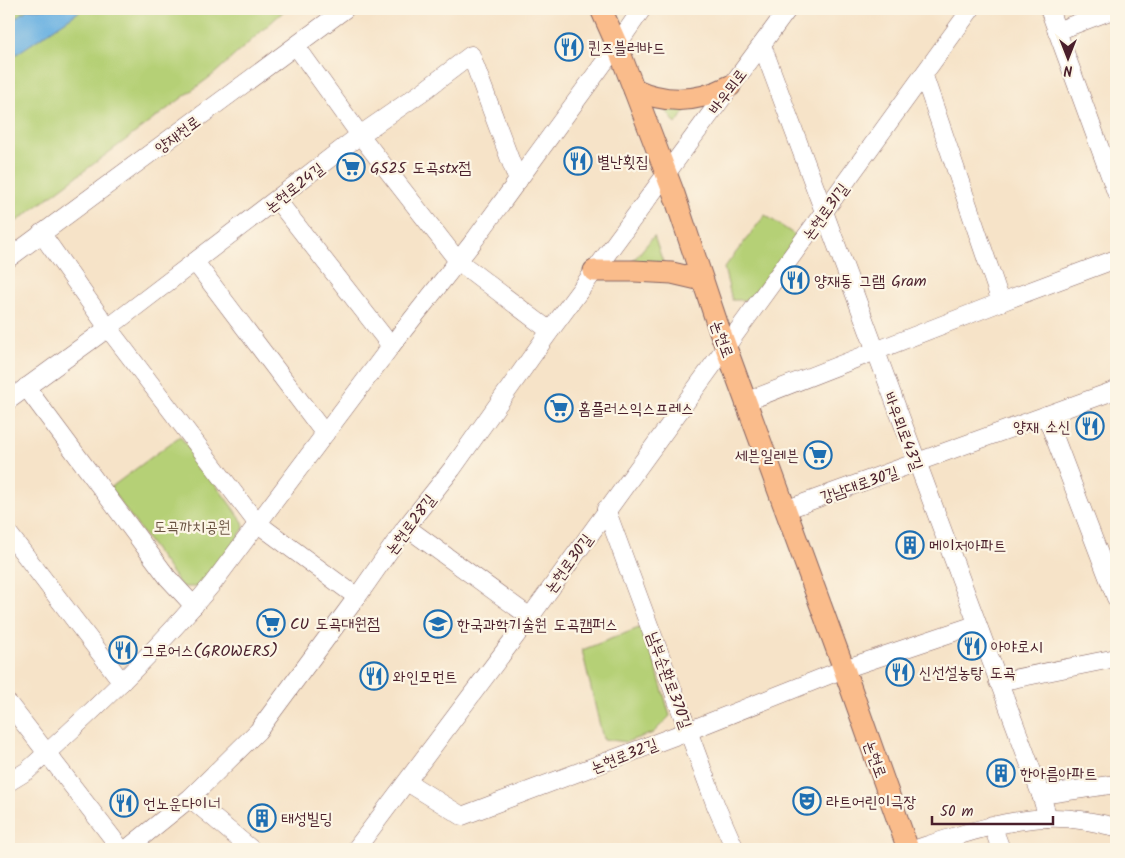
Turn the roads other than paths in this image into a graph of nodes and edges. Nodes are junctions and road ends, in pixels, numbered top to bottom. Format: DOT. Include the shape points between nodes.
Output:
graph roads {
  1 [pos="345,9"];
  2 [pos="601,9"];
  3 [pos="642,9"];
  4 [pos="788,9"];
  5 [pos="971,9"];
  6 [pos="1048,9"];
  7 [pos="1115,9"];
  8 [pos="1057,31"];
  9 [pos="762,44"];
  10 [pos="617,45"];
  11 [pos="296,46"];
  12 [pos="924,76"];
  13 [pos="730,86"];
  14 [pos="634,89"];
  15 [pos="360,135"];
  16 [pos="666,173"];
  17 [pos="518,181"];
  18 [pos="1115,185"];
  19 [pos="277,200"];
  20 [pos="823,213"];
  21 [pos="41,234"];
  22 [pos="9,258"];
  23 [pos="1116,259"];
  24 [pos="458,261"];
  25 [pos="195,262"];
  26 [pos="594,271"];
  27 [pos="702,280"];
  28 [pos="1001,302"];
  29 [pos="108,328"];
  30 [pos="550,331"];
  31 [pos="391,346"];
  32 [pos="726,347"];
  33 [pos="874,352"];
  34 [pos="26,387"];
  35 [pos="1116,390"];
  36 [pos="9,400"];
  37 [pos="745,402"];
  38 [pos="1046,416"];
  39 [pos="326,434"];
  40 [pos="917,464"];
  41 [pos="606,509"];
  42 [pos="785,510"];
  43 [pos="257,523"];
  44 [pos="406,528"];
  45 [pos="9,534"];
  46 [pos="357,597"];
  47 [pos="1116,598"];
  48 [pos="194,606"];
  49 [pos="530,617"];
  50 [pos="975,625"];
  51 [pos="1116,658"];
  52 [pos="844,669"];
  53 [pos="122,682"];
  54 [pos="998,682"];
  55 [pos="9,704"];
  56 [pos="688,731"];
  57 [pos="46,754"];
  58 [pos="9,782"];
  59 [pos="407,782"];
  60 [pos="1116,784"];
  61 [pos="1041,795"];
  62 [pos="190,798"];
  63 [pos="1048,818"];
  64 [pos="992,825"];
  65 [pos="1116,827"];
  66 [pos="121,849"];
  67 [pos="127,849"];
  68 [pos="251,849"];
  69 [pos="356,849"];
  70 [pos="735,849"];
  71 [pos="908,849"];
  72 [pos="916,849"];
  73 [pos="1001,849"];
  1 -- 11 [label="street, 양재천로"];
  2 -- 10 [label="main road, 논현로"];
  3 -- 10 [label="street"];
  4 -- 9 [label="street, 바우뫼로"];
  5 -- 12 [label="street, 논현로31길"];
  6 -- 8 [label="street"];
  7 -- 8 [label="street"];
  8 -- 18 [label="street"];
  9 -- 13 [label="street, 바우뫼로"];
  9 -- 20 [label="street, 바우뫼로43길"];
  10 -- 14 [label="main road, 논현로"];
  10 -- 17 [label="street"];
  11 -- 15 [label="street"];
  11 -- 21 [label="street, 양재천로"];
  12 -- 20 [label="street, 논현로31길"];
  12 -- 28 [label="street"];
  13 -- 14 [label="main road" via="697,98 668,100"];
  13 -- 16 [label="street, 바우뫼로"];
  14 -- 16 [label="main road, 논현로"];
  15 -- 17 [label="street, 논현로24길" via="471,55"];
  15 -- 19 [label="street, 논현로24길"];
  15 -- 24 [label="street"];
  16 -- 26 [label="street, 논현로28길"];
  16 -- 27 [label="main road, 논현로"];
  17 -- 24 [label="street"];
  19 -- 25 [label="street, 논현로24길"];
  19 -- 31 [label="street"];
  20 -- 32 [label="street, 논현로31길"];
  20 -- 33 [label="street, 바우뫼로43길"];
  21 -- 22 [label="street, 양재천로"];
  21 -- 29 [label="street"];
  23 -- 28 [label="street"];
  24 -- 30 [label="street"];
  24 -- 31 [label="street"];
  25 -- 29 [label="street, 논현로24길"];
  25 -- 39 [label="street"];
  26 -- 27 [label="main road" via="672,273"];
  26 -- 30 [label="street, 논현로28길"];
  27 -- 32 [label="main road, 논현로"];
  28 -- 33 [label="street"];
  29 -- 34 [label="street, 논현로24길"];
  29 -- 43 [label="street"];
  30 -- 44 [label="street, 논현로28길"];
  31 -- 39 [label="street"];
  32 -- 37 [label="main road, 논현로"];
  32 -- 41 [label="street, 논현로30길"];
  33 -- 37 [label="street"];
  33 -- 40 [label="street, 바우뫼로43길"];
  34 -- 36 [label="street, 논현로24길"];
  34 -- 48 [label="street" via="168,578"];
  35 -- 38 [label="street, 강남대로30길"];
  37 -- 42 [label="main road, 논현로"];
  38 -- 40 [label="street, 강남대로30길"];
  38 -- 47 [label="street"];
  39 -- 43 [label="street"];
  40 -- 42 [label="street, 강남대로30길"];
  40 -- 50 [label="street, 바우뫼로43길"];
  41 -- 49 [label="street, 논현로30길"];
  41 -- 56 [label="street, 남부순환로370길"];
  42 -- 52 [label="main road, 논현로"];
  43 -- 46 [label="street"];
  43 -- 48 [label="street"];
  44 -- 46 [label="street, 논현로28길"];
  44 -- 49 [label="street"];
  45 -- 53 [label="street"];
  46 -- 62 [label="street, 논현로28길" via="258,731"];
  48 -- 53 [label="street"];
  49 -- 59 [label="street, 논현로30길"];
  50 -- 52 [label="street"];
  50 -- 54 [label="street, 바우뫼로43길"];
  51 -- 54 [label="street"];
  52 -- 56 [label="street, 논현로32길"];
  52 -- 71 [label="main road, 논현로"];
  53 -- 57 [label="street"];
  54 -- 61 [label="street, 바우뫼로43길"];
  55 -- 57 [label="street"];
  56 -- 59 [label="street, 논현로32길" via="462,816"];
  56 -- 70 [label="street, 남부순환로370길"];
  57 -- 58 [label="street"];
  57 -- 66 [label="street"];
  59 -- 69 [label="street, 논현로30길"];
  60 -- 61 [label="street"];
  61 -- 63 [label="street, 바우뫼로43길"];
  62 -- 67 [label="street, 논현로28길"];
  62 -- 68 [label="street"];
  63 -- 64 [label="street"];
  63 -- 65 [label="street" via="1084,820"];
  64 -- 72 [label="street"];
  64 -- 73 [label="street"];
}
